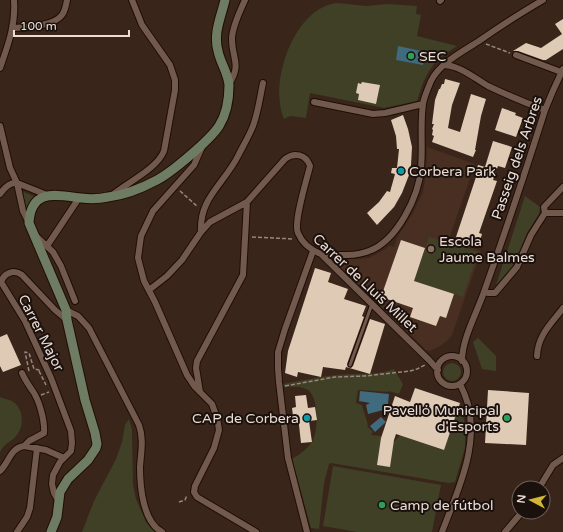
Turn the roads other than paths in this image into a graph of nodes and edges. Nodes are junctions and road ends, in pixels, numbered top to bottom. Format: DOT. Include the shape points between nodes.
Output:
graph roads {
  1 [pos="14,0"];
  2 [pos="67,0"];
  3 [pos="132,0"];
  4 [pos="224,0"];
  5 [pos="244,0"];
  6 [pos="542,0"];
  7 [pos="12,28"];
  8 [pos="516,55"];
  9 [pos="236,63"];
  10 [pos="444,65"];
  11 [pos="223,66"];
  12 [pos="0,68"];
  13 [pos="562,70"];
  14 [pos="263,83"];
  15 [pos="229,84"];
  16 [pos="314,102"];
  17 [pos="423,104"];
  18 [pos="545,110"];
  19 [pos="0,126"];
  20 [pos="204,142"];
  21 [pos="186,158"];
  22 [pos="190,168"];
  23 [pos="17,183"];
  24 [pos="563,187"];
  25 [pos="0,194"];
  26 [pos="47,195"];
  27 [pos="109,197"];
  28 [pos="79,198"];
  29 [pos="247,202"];
  30 [pos="544,213"];
  31 [pos="563,213"];
  32 [pos="29,223"];
  33 [pos="200,232"];
  34 [pos="33,234"];
  35 [pos="47,246"];
  36 [pos="313,251"];
  37 [pos="321,254"];
  38 [pos="338,255"];
  39 [pos="333,267"];
  40 [pos="149,290"];
  41 [pos="484,292"];
  42 [pos="75,301"];
  43 [pos="372,304"];
  44 [pos="563,308"];
  45 [pos="66,310"];
  46 [pos="67,320"];
  47 [pos="464,347"];
  48 [pos="537,356"];
  49 [pos="453,357"];
  50 [pos="462,361"];
  51 [pos="350,365"];
  52 [pos="438,370"];
  53 [pos="22,373"];
  54 [pos="460,384"];
  55 [pos="200,392"];
  56 [pos="24,446"];
  57 [pos="37,448"];
  58 [pos="64,458"];
  59 [pos="563,458"];
  60 [pos="0,471"];
  61 [pos="543,480"];
  62 [pos="58,500"];
  63 [pos="515,520"];
  64 [pos="17,532"];
  65 [pos="51,532"];
  66 [pos="162,532"];
  67 [pos="256,532"];
  68 [pos="307,532"];
  69 [pos="442,532"];
  70 [pos="505,532"];
  1 -- 7 [label="street"];
  2 -- 7 [label="street" via="62,15 53,22"];
  3 -- 27 [label="street" via="142,26 170,65 175,90 162,157"];
  4 -- 11 [label="street" via="216,38"];
  5 -- 9 [label="street" via="232,38"];
  6 -- 10 [label="street"];
  7 -- 12 [label="street"];
  8 -- 13 [label="street"];
  9 -- 11 [label="street"];
  9 -- 15 [label="street"];
  10 -- 17 [label="street" via="431,81"];
  10 -- 18 [label="street" via="458,67 511,97"];
  11 -- 15 [label="street"];
  13 -- 18 [label="street, Passeig dels Arbres"];
  14 -- 33 [label="street" via="254,125 232,168 202,211"];
  15 -- 20 [label="street" via="222,120 216,131"];
  16 -- 17 [label="street" via="373,114"];
  17 -- 38 [label="street" via="421,169 418,187 411,204 385,242 368,252"];
  18 -- 41 [label="street, Passeig dels Arbres"];
  19 -- 23 [label="street" via="10,168"];
  20 -- 21 [label="street"];
  20 -- 22 [label="street" via="194,165"];
  21 -- 22 [label="street"];
  21 -- 27 [label="street" via="157,180 130,193"];
  22 -- 40 [label="street" via="153,211 142,236 138,258 144,282"];
  23 -- 25 [label="street" via="13,182"];
  23 -- 26 [label="street"];
  23 -- 32 [label="street" via="23,211"];
  24 -- 30 [label="street" via="545,205"];
  26 -- 28 [label="street"];
  26 -- 32 [label="street" via="32,208"];
  27 -- 28 [label="street"];
  28 -- 35 [label="street"];
  29 -- 33 [label="street, Carrer de Lluis Millet" via="210,222"];
  29 -- 36 [label="street, Carrer de Lluis Millet" via="282,162 292,155 307,159 310,166 297,221 297,233"];
  29 -- 55 [label="street" via="243,275 197,362"];
  30 -- 31 [label="street"];
  30 -- 41 [label="street" via="531,235 518,267 495,293"];
  32 -- 34 [label="street"];
  33 -- 40 [label="street, Carrer de Lluis Millet" via="182,260"];
  34 -- 35 [label="street"];
  34 -- 45 [label="street"];
  35 -- 42 [label="street" via="61,266"];
  36 -- 37 [label="street, Carrer de Lluis Millet"];
  36 -- 68 [label="street" via="278,352 279,387 288,458"];
  37 -- 38 [label="street"];
  37 -- 39 [label="street, Carrer de Lluis Millet"];
  38 -- 39 [label="street"];
  39 -- 43 [label="street, Carrer de Lluis Millet"];
  40 -- 55 [label="street" via="187,375"];
  41 -- 47 [label="street, Passeig dels Arbres"];
  43 -- 51 [label="lane"];
  43 -- 52 [label="street, Carrer de Lluis Millet"];
  44 -- 48 [label="street" via="545,330 537,346"];
  45 -- 46 [label="street"];
  45 -- 66 [label="street" via="78,316 89,328 139,425 142,441 140,475 143,498 148,518"];
  46 -- 58 [label="street, Carrer Major" via="18,272 12,272 2,278 1,282 25,321 44,362 71,431 71,451"];
  46 -- 62 [label="street" via="97,444 88,460 64,485"];
  47 -- 49 [label="street, Passeig dels Arbres"];
  47 -- 50 [label="street, Passeig dels Arbres"];
  49 -- 50 [label="street"];
  49 -- 52 [label="street" via="441,362"];
  50 -- 54 [label="street" via="467,373"];
  52 -- 54 [label="street" via="443,383 453,386"];
  53 -- 56 [label="street" via="36,398 45,425 44,433"];
  54 -- 69 [label="street" via="469,408 469,451"];
  55 -- 67 [label="street" via="212,404 218,418 219,430 214,448 194,492 197,497"];
  56 -- 57 [label="street"];
  56 -- 60 [label="street" via="13,451"];
  57 -- 58 [label="street"];
  57 -- 64 [label="street" via="30,508"];
  58 -- 62 [label="street, Carrer Major" via="56,467 53,476 52,484"];
  59 -- 61 [label="street" via="553,465"];
  62 -- 65 [label="street" via="57,517"];
  63 -- 70 [label="street"];
}
